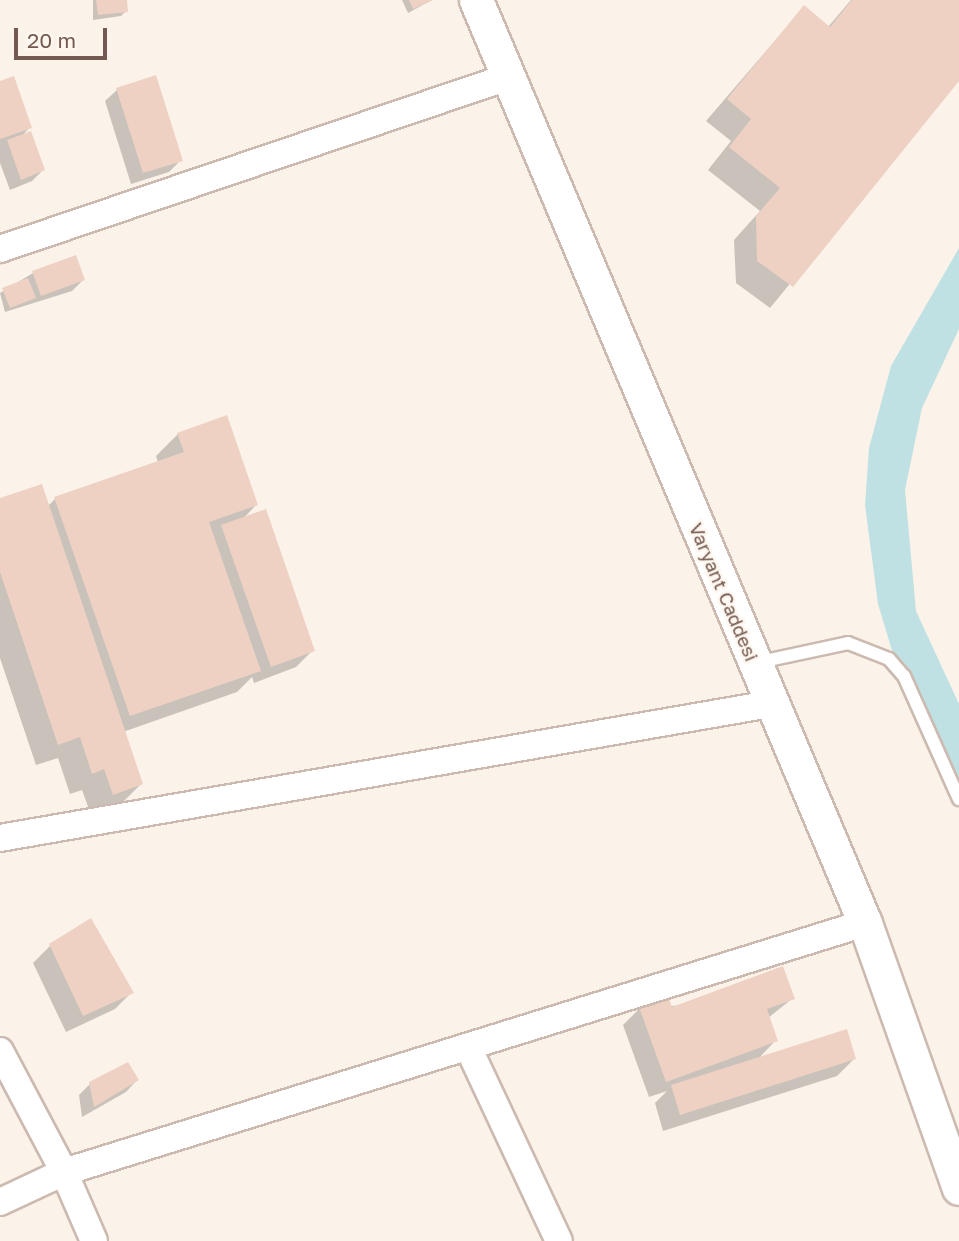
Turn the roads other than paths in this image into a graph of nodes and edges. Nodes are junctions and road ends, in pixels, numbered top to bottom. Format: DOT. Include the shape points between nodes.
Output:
graph roads {
  1 [pos="476,0"];
  2 [pos="508,77"];
  3 [pos="0,248"];
  4 [pos="754,664"];
  5 [pos="770,704"];
  6 [pos="959,799"];
  7 [pos="0,838"];
  8 [pos="865,923"];
  9 [pos="468,1048"];
  10 [pos="0,1051"];
  11 [pos="64,1172"];
  12 [pos="959,1188"];
  13 [pos="0,1202"];
  14 [pos="94,1241"];
  15 [pos="559,1241"];
  1 -- 2 [label="street, Varyant Caddesi"];
  2 -- 3 [label="street"];
  2 -- 4 [label="street, Varyant Caddesi"];
  4 -- 5 [label="street, Varyant Caddesi"];
  4 -- 6 [label="lane" via="848,643 889,659 904,676"];
  5 -- 7 [label="street"];
  5 -- 8 [label="street, Varyant Caddesi"];
  8 -- 9 [label="street"];
  8 -- 12 [label="street, Varyant Caddesi"];
  9 -- 11 [label="street"];
  9 -- 15 [label="street"];
  10 -- 11 [label="street"];
  11 -- 13 [label="street"];
  11 -- 14 [label="street"];
}
